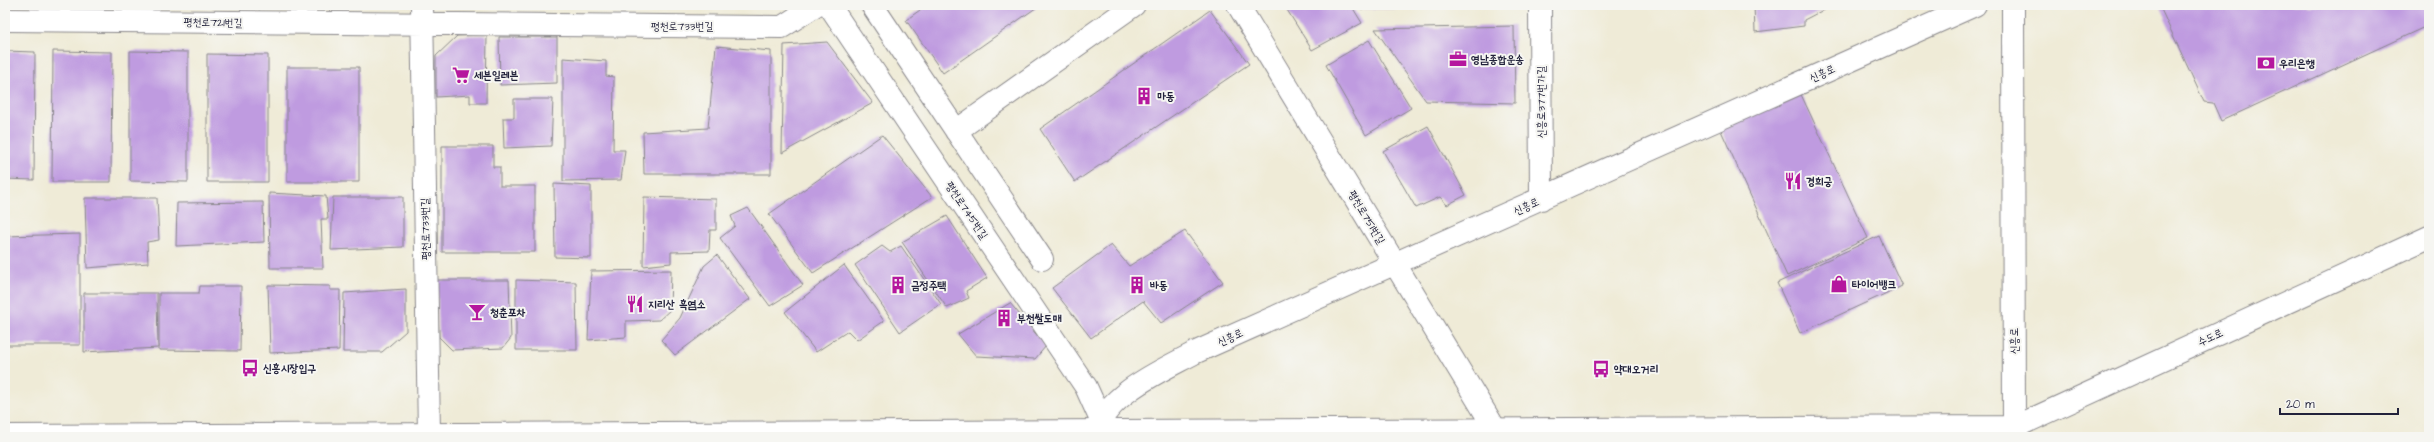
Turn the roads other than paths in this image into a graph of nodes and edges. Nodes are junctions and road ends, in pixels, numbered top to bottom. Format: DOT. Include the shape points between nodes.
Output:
graph roads {
  1 [pos="816,5"];
  2 [pos="829,5"];
  3 [pos="872,5"];
  4 [pos="1134,5"];
  5 [pos="1238,5"];
  6 [pos="1540,5"];
  7 [pos="1975,5"];
  8 [pos="2013,5"];
  9 [pos="422,15"];
  10 [pos="5,20"];
  11 [pos="956,131"];
  12 [pos="1541,199"];
  13 [pos="2429,237"];
  14 [pos="1042,259"];
  15 [pos="1395,264"];
  16 [pos="1098,424"];
  17 [pos="2014,432"];
  18 [pos="1498,433"];
  19 [pos="429,434"];
  20 [pos="902,434"];
  21 [pos="590,435"];
  22 [pos="654,435"];
  23 [pos="5,436"];
  24 [pos="325,436"];
  25 [pos="1992,437"];
  1 -- 9 [label="street, 평천로733번길" via="782,27"];
  2 -- 16 [label="street, 평천로745번길" via="1086,387"];
  3 -- 11 [label="street"];
  4 -- 11 [label="street"];
  5 -- 15 [label="street, 평천로751번길"];
  6 -- 12 [label="street, 신흥로377번가길"];
  7 -- 12 [label="street, 신흥로"];
  8 -- 17 [label="street, 신흥로"];
  9 -- 10 [label="street, 평천로721번길"];
  9 -- 19 [label="street, 평천로733번길"];
  11 -- 14 [label="street"];
  12 -- 15 [label="street, 신흥로"];
  13 -- 17 [label="street, 수도로"];
  15 -- 16 [label="street, 신흥로" via="1194,354 1133,387"];
  15 -- 18 [label="street, 평천로751번길"];
  16 -- 18 [label="street"];
  16 -- 20 [label="street"];
  17 -- 18 [label="street"];
  17 -- 25 [label="street, 수도로"];
  19 -- 21 [label="street"];
  19 -- 24 [label="street"];
  20 -- 22 [label="street"];
  21 -- 22 [label="street"];
  23 -- 24 [label="street"];
}
